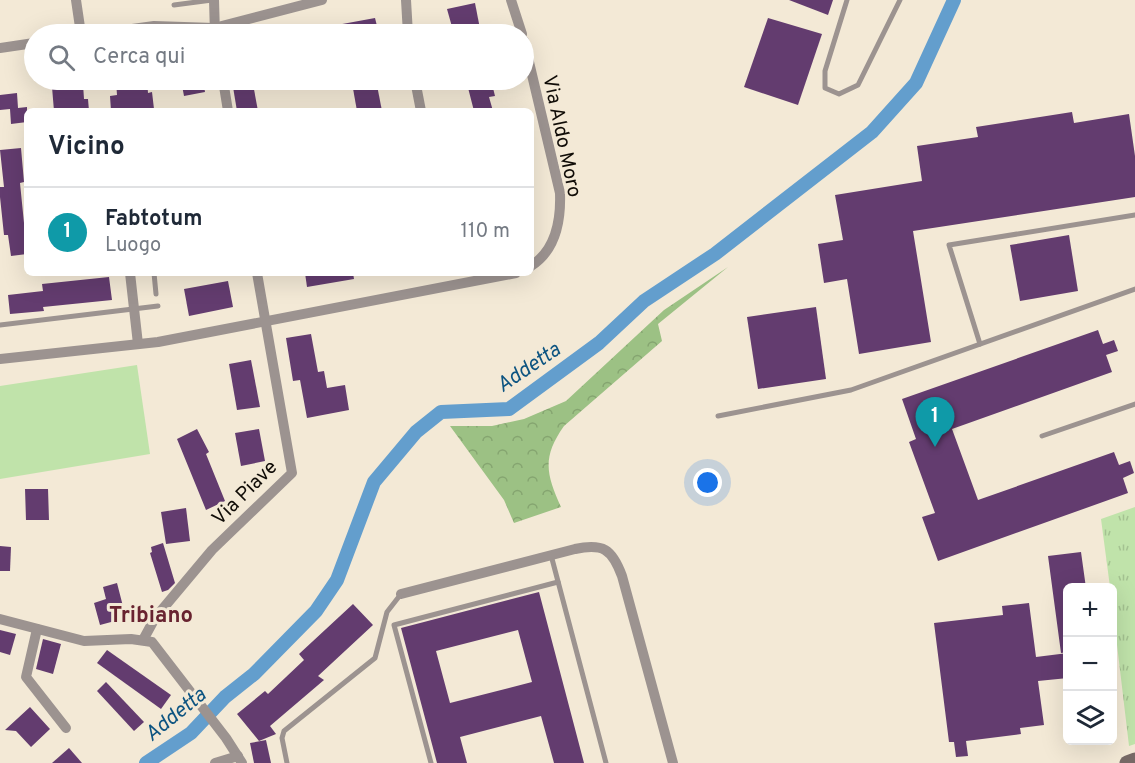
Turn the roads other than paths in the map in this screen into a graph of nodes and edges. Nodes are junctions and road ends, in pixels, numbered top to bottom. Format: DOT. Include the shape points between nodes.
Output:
graph roads {
  1 [pos="76,0"];
  2 [pos="213,0"];
  3 [pos="322,0"];
  4 [pos="406,0"];
  5 [pos="511,0"];
  6 [pos="521,0"];
  7 [pos="847,0"];
  8 [pos="900,0"];
  9 [pos="174,5"];
  10 [pos="518,16"];
  11 [pos="80,24"];
  12 [pos="214,24"];
  13 [pos="238,24"];
  14 [pos="407,24"];
  15 [pos="520,24"];
  16 [pos="24,44"];
  17 [pos="0,48"];
  18 [pos="534,82"];
  19 [pos="225,90"];
  20 [pos="417,90"];
  21 [pos="228,108"];
  22 [pos="420,108"];
  23 [pos="1135,215"];
  24 [pos="534,263"];
  25 [pos="130,276"];
  26 [pos="154,276"];
  27 [pos="257,276"];
  28 [pos="452,276"];
  29 [pos="500,276"];
  30 [pos="454,285"];
  31 [pos="1135,289"];
  32 [pos="156,294"];
  33 [pos="158,306"];
  34 [pos="134,309"];
  35 [pos="265,322"];
  36 [pos="0,325"];
  37 [pos="980,344"];
  38 [pos="138,345"];
  39 [pos="0,359"];
  40 [pos="1135,404"];
  41 [pos="718,416"];
  42 [pos="1042,436"];
  43 [pos="551,555"];
  44 [pos="558,582"];
  45 [pos="401,594"];
  46 [pos="0,619"];
  47 [pos="38,629"];
  48 [pos="143,640"];
  49 [pos="66,728"];
  50 [pos="240,760"];
  51 [pos="1135,760"];
  52 [pos="215,763"];
  53 [pos="287,763"];
  54 [pos="431,763"];
  55 [pos="606,763"];
  56 [pos="673,763"];
  57 [pos="1127,763"];
  1 -- 11 [label="street"];
  2 -- 9 [label="lane"];
  2 -- 12 [label="street"];
  3 -- 13 [label="street"];
  4 -- 14 [label="street"];
  5 -- 10 [label="street"];
  6 -- 10 [label="street"];
  7 -- 8 [label="lane" via="825,71 825,88 839,94 858,85"];
  10 -- 15 [label="street"];
  16 -- 17 [label="street"];
  18 -- 24 [label="street, Via Aldo Moro" via="561,210 551,244"];
  19 -- 21 [label="street"];
  20 -- 22 [label="street"];
  23 -- 37 [label="lane" via="949,245"];
  25 -- 34 [label="street"];
  26 -- 32 [label="lane"];
  27 -- 35 [label="street, Via Piave"];
  28 -- 30 [label="street"];
  29 -- 30 [label="street"];
  30 -- 35 [label="street"];
  31 -- 37 [label="lane"];
  33 -- 34 [label="lane"];
  34 -- 36 [label="lane"];
  34 -- 38 [label="street"];
  35 -- 38 [label="street"];
  35 -- 48 [label="street, Via Piave" via="292,473 212,550 155,618"];
  37 -- 41 [label="lane" via="851,390"];
  38 -- 39 [label="street"];
  40 -- 42 [label="lane"];
  43 -- 44 [label="lane"];
  43 -- 45 [label="street"];
  43 -- 56 [label="street" via="592,546 605,549 616,559"];
  44 -- 54 [label="lane" via="394,625"];
  44 -- 55 [label="lane"];
  45 -- 53 [label="lane" via="387,612 375,658 284,731"];
  46 -- 47 [label="street"];
  47 -- 48 [label="street" via="98,643"];
  47 -- 49 [label="street" via="26,677"];
  48 -- 50 [label="street" via="158,648"];
  50 -- 52 [label="street"];
  51 -- 57 [label="street"];
}
